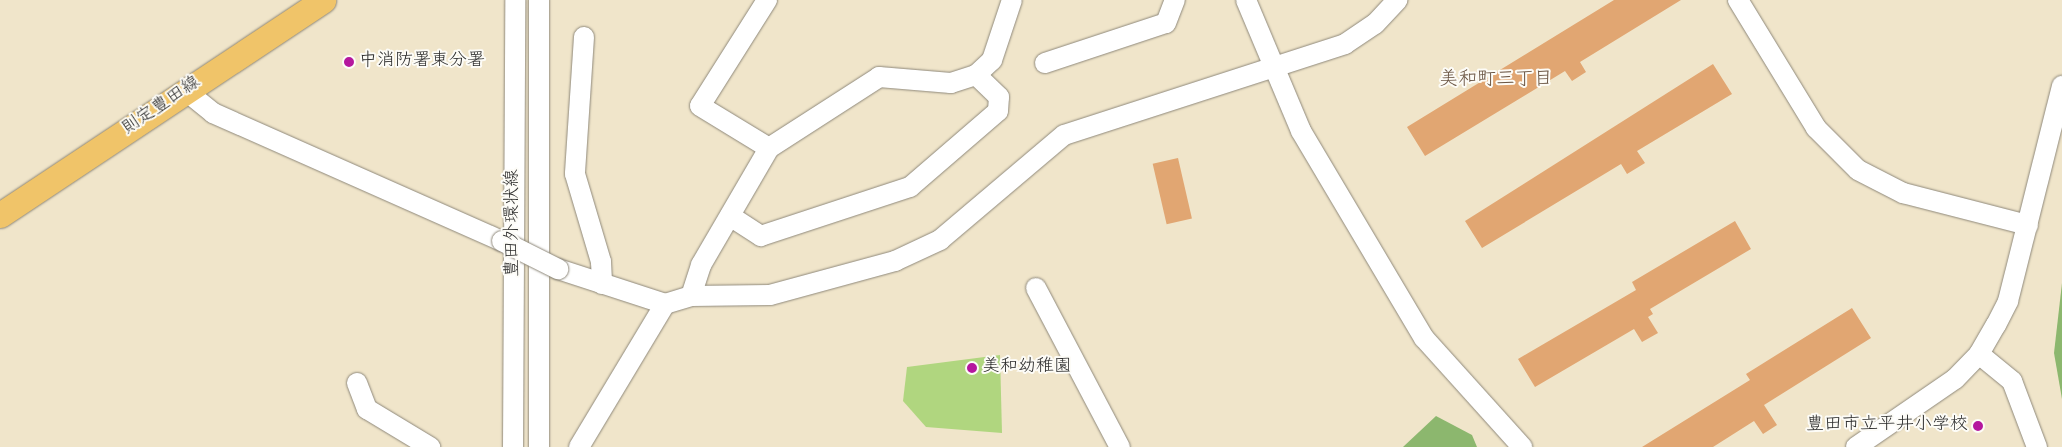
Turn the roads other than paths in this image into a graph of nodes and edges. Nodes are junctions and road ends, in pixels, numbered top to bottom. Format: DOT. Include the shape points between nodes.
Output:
graph roads {
  1 [pos="323,0"];
  2 [pos="515,0"];
  3 [pos="539,0"];
  4 [pos="767,0"];
  5 [pos="1012,0"];
  6 [pos="1175,0"];
  7 [pos="1246,0"];
  8 [pos="1397,0"];
  9 [pos="1738,0"];
  10 [pos="584,37"];
  11 [pos="1045,63"];
  12 [pos="1274,69"];
  13 [pos="976,75"];
  14 [pos="186,91"];
  15 [pos="2061,92"];
  16 [pos="769,148"];
  17 [pos="0,216"];
  18 [pos="730,216"];
  19 [pos="2028,226"];
  20 [pos="602,284"];
  21 [pos="1036,288"];
  22 [pos="691,296"];
  23 [pos="665,304"];
  24 [pos="1979,354"];
  25 [pos="357,383"];
  26 [pos="430,447"];
  27 [pos="513,447"];
  28 [pos="539,447"];
  29 [pos="579,447"];
  30 [pos="1120,447"];
  31 [pos="1522,447"];
  32 [pos="1856,447"];
  33 [pos="2037,447"];
  1 -- 14 [label="main road, 則定豊田線"];
  2 -- 27 [label="street, 豊田外環状線"];
  3 -- 28 [label="street, 豊田外環状線"];
  4 -- 16 [label="street" via="700,106"];
  5 -- 13 [label="street" via="992,60"];
  6 -- 11 [label="street" via="1166,23"];
  7 -- 12 [label="street"];
  8 -- 12 [label="street" via="1375,24 1345,44"];
  9 -- 19 [label="street" via="1816,128 1858,170 1903,193"];
  10 -- 20 [label="street" via="575,174 601,262"];
  12 -- 22 [label="street" via="1064,135 940,240 896,261 770,295"];
  12 -- 31 [label="street" via="1301,131 1424,338"];
  13 -- 16 [label="street" via="951,83 879,77"];
  13 -- 18 [label="street" via="999,97 998,111 910,187 761,236"];
  14 -- 17 [label="main road, 則定豊田線"];
  14 -- 20 [label="street, bridge" via="214,113 558,269"];
  15 -- 19 [label="street"];
  16 -- 18 [label="street"];
  18 -- 22 [label="street" via="701,265"];
  19 -- 24 [label="street" via="2008,301"];
  20 -- 23 [label="street"];
  21 -- 30 [label="street"];
  22 -- 23 [label="street"];
  23 -- 29 [label="street"];
  24 -- 32 [label="street" via="1955,379"];
  24 -- 33 [label="street" via="2012,381"];
  25 -- 26 [label="street" via="367,409"];
}
